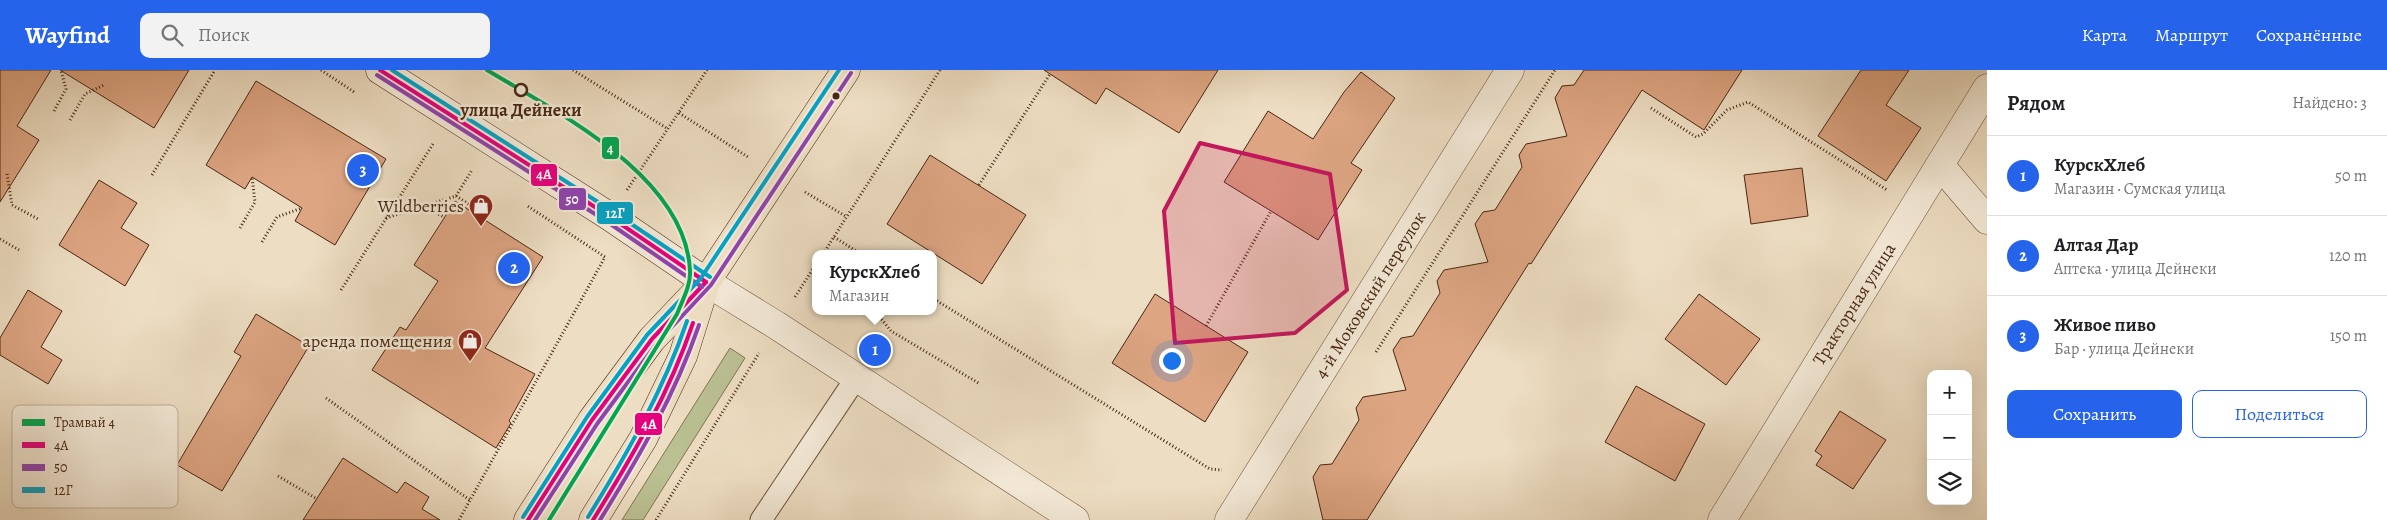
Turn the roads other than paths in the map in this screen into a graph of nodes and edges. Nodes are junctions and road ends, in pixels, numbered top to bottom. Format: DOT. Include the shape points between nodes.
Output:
graph roads {
  1 [pos="380,70"];
  2 [pos="846,70"];
  3 [pos="1510,70"];
  4 [pos="1987,88"];
  5 [pos="1940,165"];
  6 [pos="1987,220"];
  7 [pos="706,282"];
  8 [pos="856,378"];
  9 [pos="528,520"];
  10 [pos="593,520"];
  11 [pos="761,520"];
  12 [pos="1075,520"];
  13 [pos="1229,520"];
  14 [pos="1722,520"];
  1 -- 7 [label="street"];
  2 -- 7 [label="main road"];
  3 -- 13 [label="street, 4-й Моковский переулок"];
  4 -- 5 [label="street, Тракторная улица"];
  5 -- 6 [label="street"];
  5 -- 14 [label="street, Тракторная улица"];
  7 -- 8 [label="street"];
  7 -- 9 [label="main road" via="646,346 592,420"];
  7 -- 10 [label="main road" via="683,356 643,439"];
  8 -- 11 [label="lane"];
  8 -- 12 [label="street"];
}
